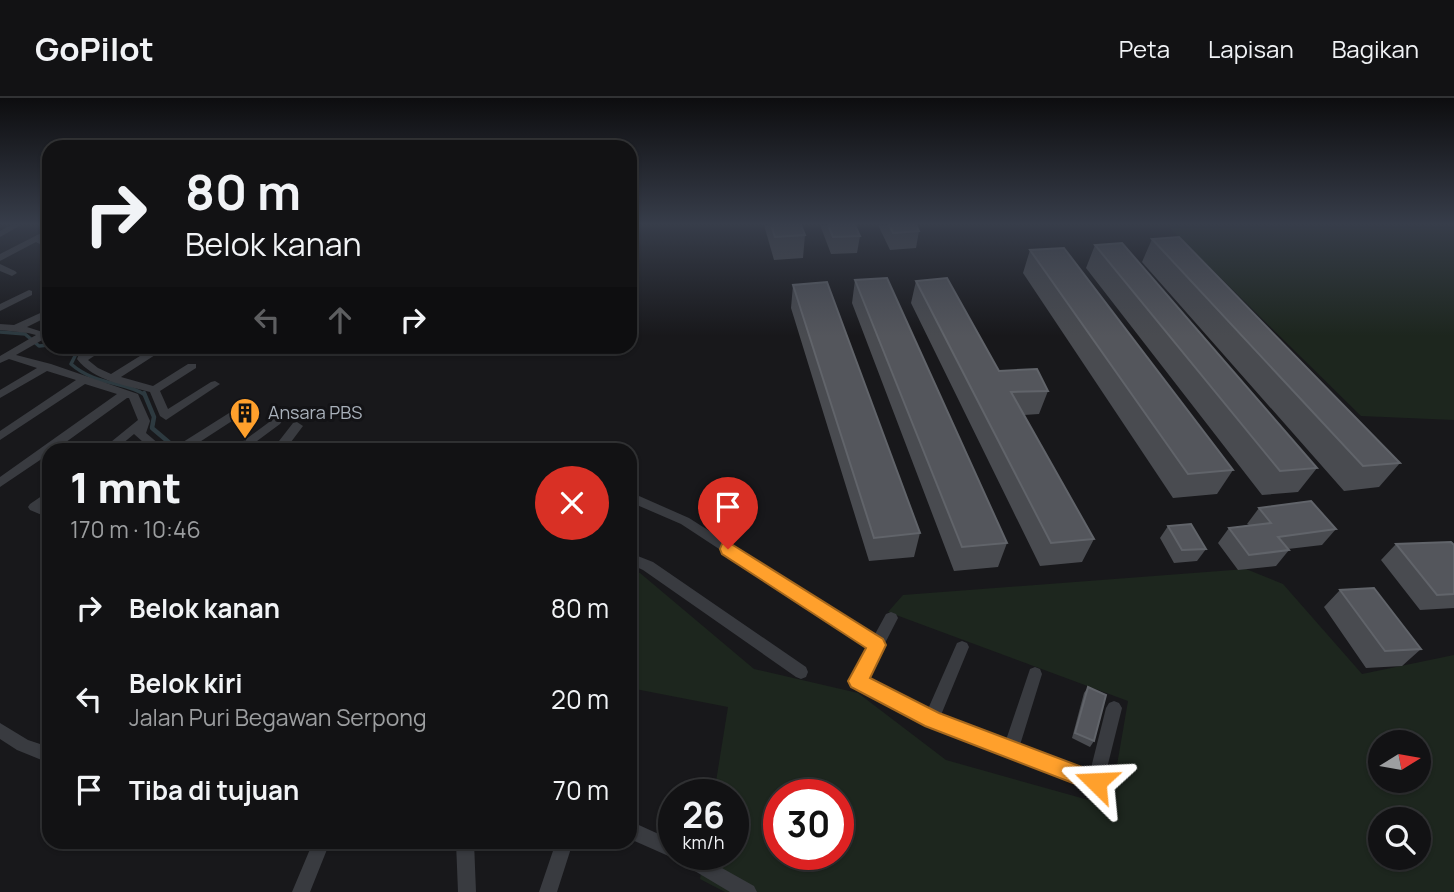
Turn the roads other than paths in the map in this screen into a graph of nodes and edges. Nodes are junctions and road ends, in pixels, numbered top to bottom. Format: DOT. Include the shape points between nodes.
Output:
graph roads {
  1 [pos="0,267"];
  2 [pos="0,279"];
  3 [pos="29,293"];
  4 [pos="0,308"];
  5 [pos="42,316"];
  6 [pos="0,327"];
  7 [pos="17,328"];
  8 [pos="42,336"];
  9 [pos="42,338"];
  10 [pos="28,344"];
  11 [pos="84,354"];
  12 [pos="90,354"];
  13 [pos="151,354"];
  14 [pos="4,358"];
  15 [pos="82,359"];
  16 [pos="47,366"];
  17 [pos="192,366"];
  18 [pos="113,377"];
  19 [pos="82,381"];
  20 [pos="215,384"];
  21 [pos="154,390"];
  22 [pos="125,394"];
  23 [pos="0,395"];
  24 [pos="245,407"];
  25 [pos="144,421"];
  26 [pos="276,421"];
  27 [pos="298,426"];
  28 [pos="0,436"];
  29 [pos="56,443"];
  30 [pos="116,443"];
  31 [pos="151,443"];
  32 [pos="196,443"];
  33 [pos="246,443"];
  34 [pos="284,443"];
  35 [pos="42,453"];
  36 [pos="0,483"];
  37 [pos="637,500"];
  38 [pos="42,501"];
  39 [pos="42,510"];
  40 [pos="637,561"];
  41 [pos="891,618"];
  42 [pos="877,645"];
  43 [pos="962,648"];
  44 [pos="801,672"];
  45 [pos="1035,674"];
  46 [pos="1114,708"];
  47 [pos="932,719"];
  48 [pos="0,730"];
  49 [pos="1011,750"];
  50 [pos="42,752"];
  51 [pos="637,833"];
  52 [pos="658,843"];
  53 [pos="317,849"];
  54 [pos="465,849"];
  55 [pos="563,849"];
  56 [pos="709,870"];
  57 [pos="301,892"];
  58 [pos="467,892"];
  59 [pos="548,892"];
  60 [pos="748,892"];
  1 -- 2 [label="street" via="12,273"];
  3 -- 4 [label="street"];
  5 -- 7 [label="street"];
  6 -- 7 [label="street"];
  7 -- 8 [label="street"];
  9 -- 10 [label="street"];
  10 -- 14 [label="street"];
  11 -- 15 [label="street"];
  12 -- 15 [label="street"];
  13 -- 18 [label="street"];
  14 -- 16 [label="street"];
  15 -- 18 [label="street" via="86,366"];
  16 -- 19 [label="street"];
  16 -- 23 [label="street"];
  17 -- 21 [label="street"];
  18 -- 21 [label="street"];
  19 -- 22 [label="street"];
  19 -- 28 [label="street"];
  20 -- 21 [label="street" via="166,416"];
  22 -- 25 [label="street" via="134,397"];
  22 -- 29 [label="street"];
  24 -- 32 [label="street"];
  25 -- 30 [label="street"];
  25 -- 31 [label="street" via="140,434"];
  26 -- 33 [label="street"];
  27 -- 34 [label="street"];
  35 -- 36 [label="street"];
  37 -- 42 [label="street" via="685,522"];
  38 -- 39 [label="street" via="34,507"];
  40 -- 44 [label="street"];
  41 -- 42 [label="street"];
  42 -- 47 [label="street" via="858,681"];
  43 -- 47 [label="street"];
  45 -- 49 [label="street"];
  46 -- 49 [label="street" via="1096,782"];
  47 -- 49 [label="street"];
  48 -- 50 [label="street"];
  51 -- 52 [label="street"];
  53 -- 57 [label="street"];
  54 -- 58 [label="street"];
  55 -- 59 [label="street"];
  56 -- 60 [label="street"];
}
